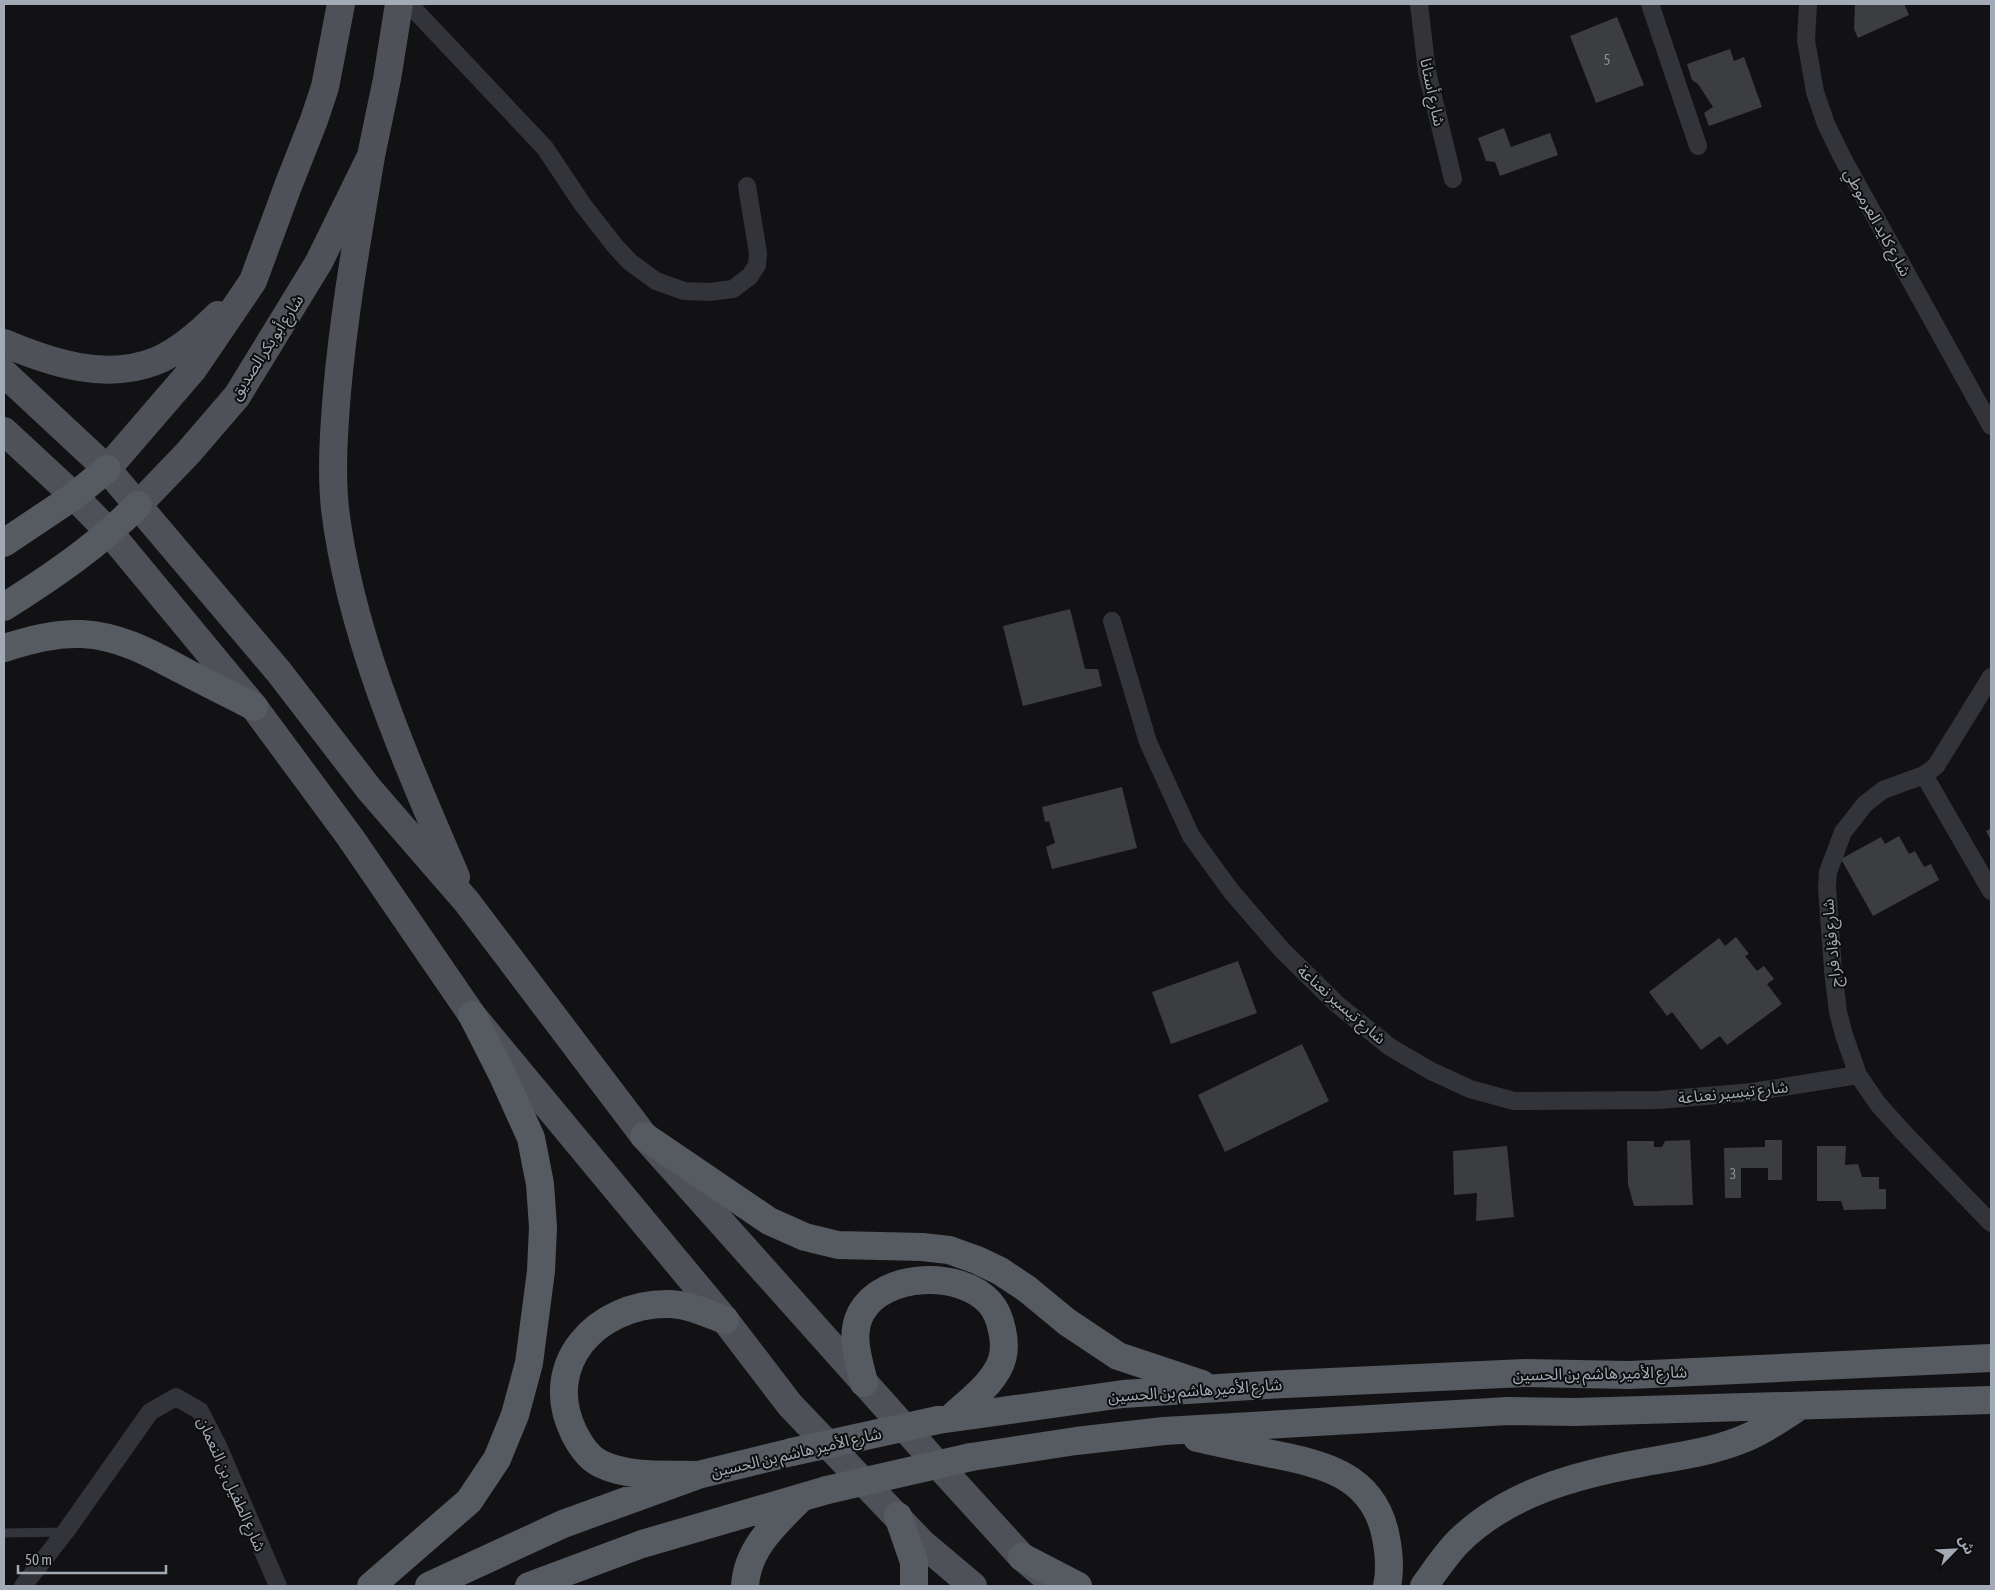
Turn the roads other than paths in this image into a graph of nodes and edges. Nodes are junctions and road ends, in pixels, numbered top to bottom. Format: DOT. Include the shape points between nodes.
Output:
graph roads {
  1 [pos="341,4"];
  2 [pos="399,4"];
  3 [pos="409,4"];
  4 [pos="1419,4"];
  5 [pos="1650,4"];
  6 [pos="1808,4"];
  7 [pos="1698,146"];
  8 [pos="370,156"];
  9 [pos="1453,179"];
  10 [pos="747,186"];
  11 [pos="253,281"];
  12 [pos="4,343"];
  13 [pos="4,373"];
  14 [pos="1991,426"];
  15 [pos="4,431"];
  16 [pos="107,469"];
  17 [pos="74,496"];
  18 [pos="138,506"];
  19 [pos="110,533"];
  20 [pos="4,543"];
  21 [pos="4,607"];
  22 [pos="1112,621"];
  23 [pos="4,648"];
  24 [pos="1991,677"];
  25 [pos="254,707"];
  26 [pos="1924,775"];
  27 [pos="1991,891"];
  28 [pos="466,902"];
  29 [pos="472,1015"];
  30 [pos="1858,1075"];
  31 [pos="644,1136"];
  32 [pos="1991,1223"];
  33 [pos="725,1320"];
  34 [pos="1991,1358"];
  35 [pos="864,1384"];
  36 [pos="1215,1388"];
  37 [pos="1991,1400"];
  38 [pos="1800,1406"];
  39 [pos="945,1418"];
  40 [pos="1164,1432"];
  41 [pos="698,1475"];
  42 [pos="814,1493"];
  43 [pos="898,1516"];
  44 [pos="66,1532"];
  45 [pos="4,1533"];
  46 [pos="1022,1557"];
  47 [pos="23,1586"];
  48 [pos="278,1586"];
  49 [pos="371,1586"];
  50 [pos="429,1586"];
  51 [pos="529,1586"];
  52 [pos="745,1586"];
  53 [pos="914,1586"];
  54 [pos="973,1586"];
  55 [pos="1056,1586"];
  56 [pos="1078,1586"];
  57 [pos="1387,1586"];
  58 [pos="1424,1586"];
  1 -- 11 [label="main road" via="320,104"];
  2 -- 8 [label="main road, شارع أبو بكر الصديق"];
  3 -- 10 [label="street" via="545,148 614,246 656,281 684,291 709,292 733,289 750,276 757,265 758,252"];
  4 -- 9 [label="street, شارع أستانا" via="1427,72"];
  5 -- 7 [label="street"];
  6 -- 14 [label="street, شارع كايد العرموطي" via="1806,40 1815,92 1826,124"];
  8 -- 18 [label="main road, شارع أبو بكر الصديق" via="319,262 237,396"];
  8 -- 28 [label="main road" via="342,332 333,460 335,508 350,592 381,695"];
  11 -- 12 [label="main road" via="199,334 157,360 136,366 94,370 32,355"];
  11 -- 16 [label="main road" via="194,368"];
  13 -- 16 [label="main road"];
  15 -- 17 [label="main road"];
  16 -- 17 [label="highway"];
  16 -- 18 [label="main road"];
  17 -- 19 [label="main road"];
  17 -- 20 [label="highway"];
  18 -- 19 [label="highway, شارع أبو بكر الصديق"];
  18 -- 28 [label="main road" via="279,672 369,789"];
  19 -- 21 [label="highway, شارع أبو بكر الصديق" via="59,572"];
  19 -- 25 [label="main road"];
  22 -- 30 [label="street, شارع تيسير نعناعة" via="1148,742 1191,836 1231,891 1282,950 1338,1005 1390,1046 1431,1071 1470,1089 1514,1101 1659,1100 1752,1092"];
  23 -- 25 [label="highway" via="59,635 82,634 122,641"];
  24 -- 26 [label="street, شارع فؤاد فراج" via="1947,751"];
  25 -- 29 [label="main road" via="350,837"];
  26 -- 27 [label="street"];
  26 -- 30 [label="street, شارع فؤاد فراج" via="1883,790 1865,804 1842,832 1828,872 1827,897 1838,1012"];
  28 -- 31 [label="main road"];
  29 -- 33 [label="main road"];
  29 -- 49 [label="highway" via="531,1138 540,1184 543,1227 541,1271 529,1363 515,1415 496,1459 469,1501"];
  30 -- 32 [label="street, شارع فؤاد فراج" via="1878,1104"];
  31 -- 35 [label="main road"];
  31 -- 36 [label="highway" via="770,1221 805,1237 838,1245 949,1250 977,1260 1027,1289 1067,1322 1118,1356"];
  33 -- 41 [label="highway" via="687,1306 666,1304 629,1311 611,1317 591,1332 574,1350 568,1365 564,1397 566,1414 586,1454 599,1464 632,1474"];
  33 -- 43 [label="main road" via="790,1405"];
  34 -- 36 [label="highway, شارع الأمير هاشم بن الحسين" via="1629,1375 1525,1373"];
  35 -- 39 [label="highway" via="854,1342 857,1325 862,1312 887,1289 930,1279 976,1292 1000,1317 1004,1350 991,1380"];
  35 -- 46 [label="main road"];
  36 -- 39 [label="highway, شارع الأمير هاشم بن الحسين" via="1123,1394"];
  37 -- 38 [label="highway"];
  38 -- 40 [label="highway" via="1508,1411"];
  38 -- 58 [label="highway" via="1763,1430 1722,1447 1588,1474 1545,1487 1508,1504 1458,1542"];
  39 -- 41 [label="highway, شارع الأمير هاشم بن الحسين, bridge"];
  40 -- 42 [label="highway, bridge" via="971,1457"];
  40 -- 57 [label="highway" via="1300,1459 1342,1473 1366,1493 1383,1522 1389,1549"];
  41 -- 50 [label="highway, شارع الأمير هاشم بن الحسين" via="563,1524"];
  42 -- 51 [label="highway" via="642,1544"];
  42 -- 52 [label="highway" via="770,1528 748,1566"];
  43 -- 53 [label="highway" via="914,1562"];
  43 -- 54 [label="main road" via="922,1543"];
  44 -- 45 [label="lane"];
  44 -- 47 [label="street, شارع الطفيل بن النعمان"];
  44 -- 48 [label="street, شارع الطفيل بن النعمان" via="150,1412 176,1397 200,1411"];
  46 -- 55 [label="main road"];
  46 -- 56 [label="highway"];
}
